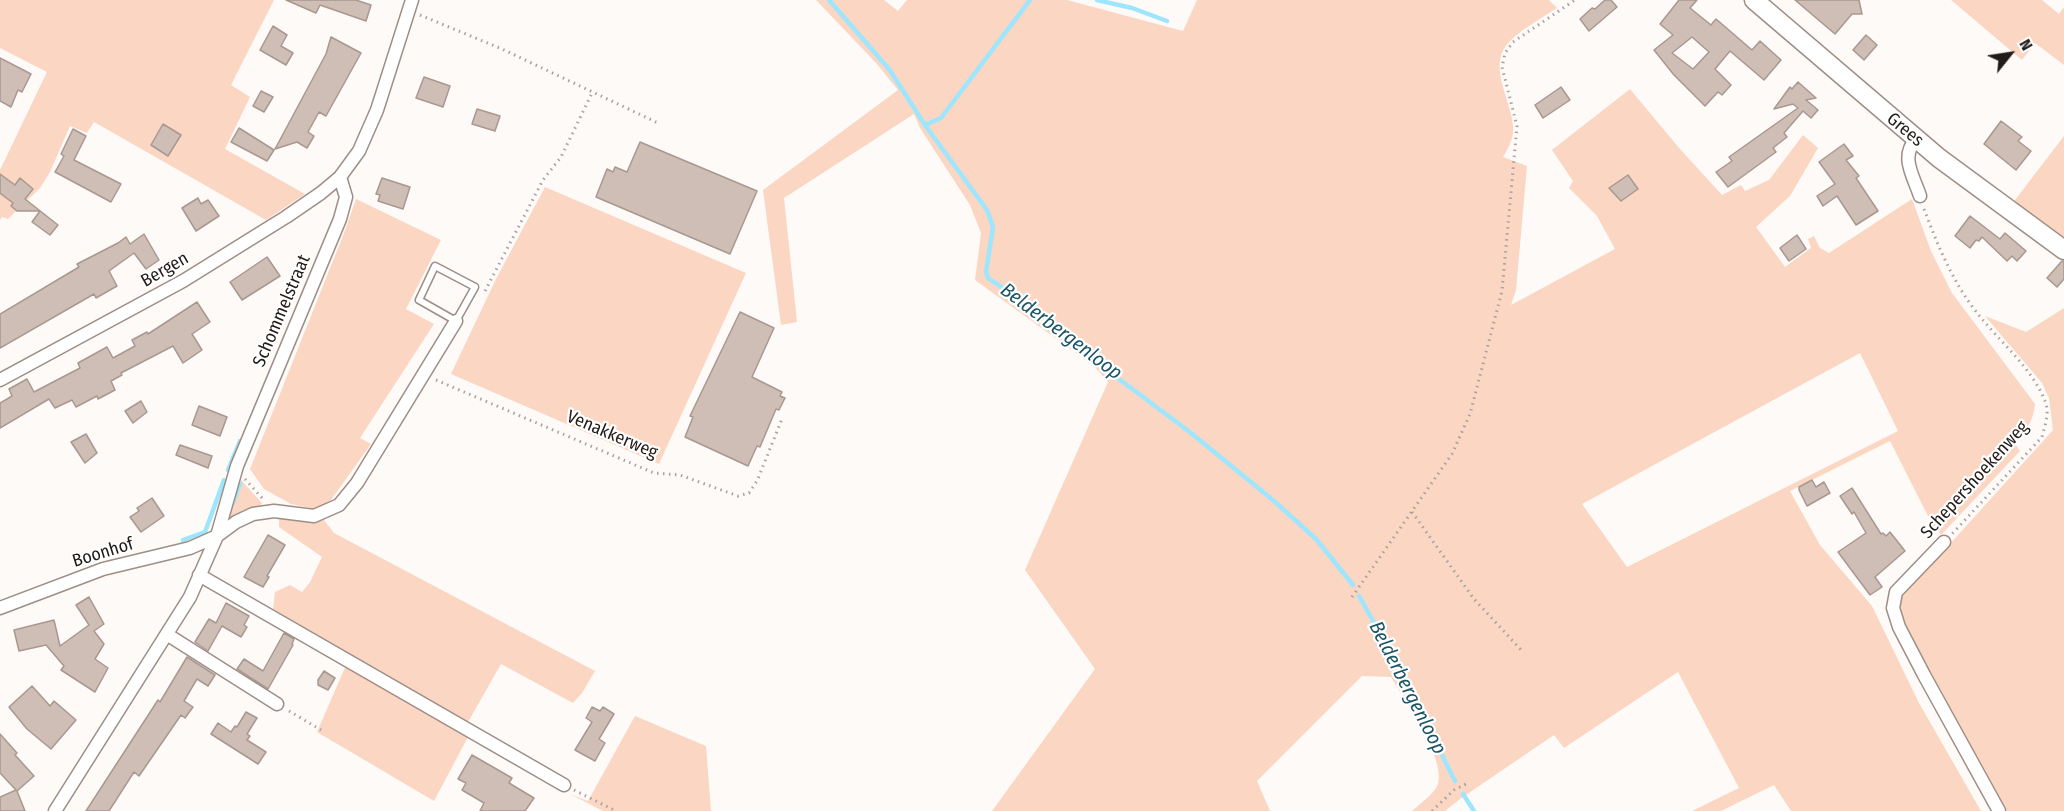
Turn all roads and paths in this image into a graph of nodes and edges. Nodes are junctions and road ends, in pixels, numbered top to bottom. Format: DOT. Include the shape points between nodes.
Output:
graph roads {
  1 [pos="1575,0"];
  2 [pos="1754,0"];
  3 [pos="411,5"];
  4 [pos="592,93"];
  5 [pos="658,123"];
  6 [pos="1916,139"];
  7 [pos="340,177"];
  8 [pos="1920,196"];
  9 [pos="2064,250"];
  10 [pos="481,298"];
  11 [pos="456,321"];
  12 [pos="424,375"];
  13 [pos="0,380"];
  14 [pos="782,419"];
  15 [pos="237,466"];
  16 [pos="274,512"];
  17 [pos="1412,512"];
  18 [pos="217,536"];
  19 [pos="1944,542"];
  20 [pos="199,575"];
  21 [pos="1353,597"];
  22 [pos="0,608"];
  23 [pos="168,635"];
  24 [pos="1523,652"];
  25 [pos="277,704"];
  26 [pos="321,730"];
  27 [pos="1466,784"];
  28 [pos="564,785"];
  29 [pos="55,811"];
  30 [pos="616,811"];
  31 [pos="1432,811"];
  32 [pos="2000,811"];
  1 -- 17 [label="path" via="1514,42 1505,53 1502,67 1517,126 1502,291 1470,414 1452,454"];
  2 -- 6 [label="street, Grees"];
  3 -- 4 [label="path"];
  3 -- 7 [label="street" via="377,110 359,152"];
  4 -- 5 [label="path"];
  4 -- 10 [label="path" via="561,157 543,180"];
  6 -- 8 [label="street" via="1908,148 1907,159"];
  6 -- 9 [label="street, Grees"];
  7 -- 13 [label="street, Bergen" via="321,194 183,281"];
  7 -- 15 [label="street, Schommelstraat" via="346,197 340,219"];
  8 -- 19 [label="path, Schepershoekenweg" via="1956,282 1976,313 2032,377 2046,403 2048,418 2042,437"];
  11 -- 11 [label="lane" via="475,287 435,266 418,300"];
  11 -- 12 [label="street"];
  12 -- 14 [label="path, Venakkerweg" via="654,473 680,475 738,496 749,493 757,481"];
  12 -- 16 [label="street" via="357,483 339,505 314,516"];
  15 -- 16 [label="path"];
  15 -- 18 [label="street, Schommelstraat"];
  16 -- 18 [label="street" via="253,514"];
  17 -- 21 [label="path"];
  17 -- 24 [label="path" via="1474,599"];
  18 -- 20 [label="street, Schommelstraat"];
  18 -- 22 [label="street, Boonhof" via="190,548 103,569"];
  19 -- 32 [label="street, Schepershoekenweg" via="1896,592 1893,608 1924,675"];
  20 -- 23 [label="street, Schommelstraat"];
  20 -- 28 [label="street"];
  23 -- 25 [label="street"];
  23 -- 29 [label="street, Schommelstraat"];
  25 -- 26 [label="path"];
  27 -- 31 [label="path"];
  28 -- 30 [label="path"];
}
